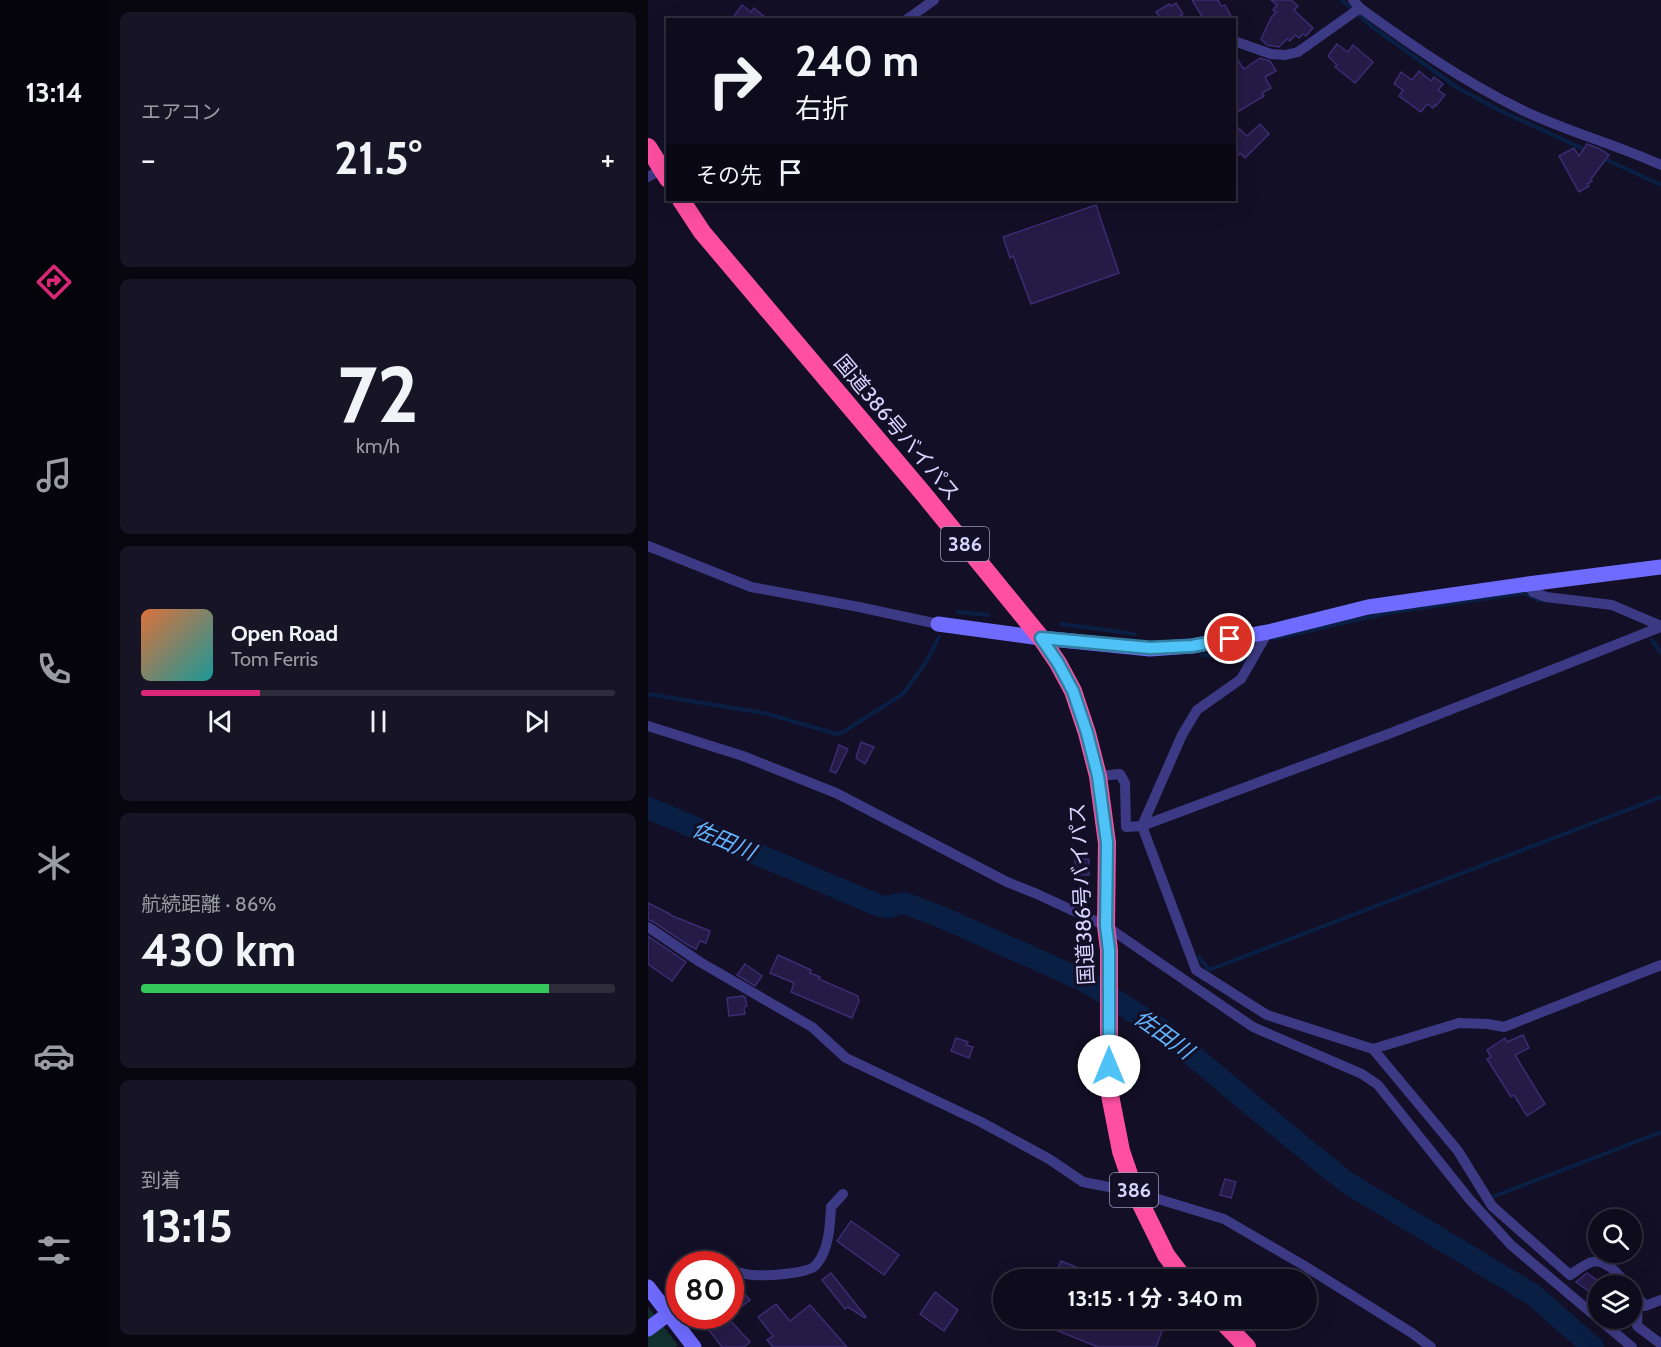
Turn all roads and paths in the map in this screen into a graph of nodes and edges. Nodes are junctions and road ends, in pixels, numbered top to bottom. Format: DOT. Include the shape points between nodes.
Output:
graph roads {
  1 [pos="934,0"];
  2 [pos="1356,4"];
  3 [pos="909,18"];
  4 [pos="1236,42"];
  5 [pos="648,147"];
  6 [pos="1661,165"];
  7 [pos="661,173"];
  8 [pos="682,201"];
  9 [pos="648,546"];
  10 [pos="1661,567"];
  11 [pos="1528,584"];
  12 [pos="938,624"];
  13 [pos="1661,626"];
  14 [pos="1268,632"];
  15 [pos="1041,638"];
  16 [pos="648,726"];
  17 [pos="1098,776"];
  18 [pos="1142,826"];
  19 [pos="1106,926"];
  20 [pos="648,927"];
  21 [pos="1661,965"];
  22 [pos="1373,1049"];
  23 [pos="1135,1192"];
  24 [pos="843,1194"];
  25 [pos="1177,1269"];
  26 [pos="744,1273"];
  27 [pos="1619,1275"];
  28 [pos="648,1287"];
  29 [pos="1661,1300"];
  30 [pos="1642,1302"];
  31 [pos="666,1310"];
  32 [pos="648,1329"];
  33 [pos="680,1329"];
  34 [pos="1230,1329"];
  35 [pos="1641,1329"];
  36 [pos="1661,1344"];
  37 [pos="693,1347"];
  38 [pos="1247,1347"];
  39 [pos="1431,1347"];
  40 [pos="1632,1347"];
  1 -- 3 [label="street"];
  2 -- 4 [label="street" via="1298,52 1271,54"];
  2 -- 6 [label="street" via="1412,46 1486,92"];
  5 -- 7 [label="highway"];
  8 -- 15 [label="highway, 国道386号バイパス / 386" via="702,232"];
  9 -- 12 [label="street" via="751,587"];
  10 -- 11 [label="street"];
  11 -- 13 [label="street" via="1533,592 1546,597 1612,605"];
  11 -- 14 [label="street" via="1368,607"];
  12 -- 15 [label="street"];
  13 -- 18 [label="street"];
  14 -- 15 [label="street" via="1192,646 1150,648"];
  14 -- 18 [label="street" via="1241,679 1197,710"];
  15 -- 17 [label="highway, 国道386号バイパス / 386" via="1073,691"];
  16 -- 19 [label="street" via="743,756 836,793 1007,882"];
  17 -- 18 [label="street" via="1120,774 1125,783 1126,827"];
  17 -- 19 [label="highway, 国道386号バイパス / 386" via="1107,843"];
  18 -- 22 [label="street" via="1196,970 1267,1015"];
  19 -- 23 [label="highway, 国道386号バイパス / 386" via="1109,1090"];
  19 -- 40 [label="street" via="1253,1027 1362,1074 1378,1085 1510,1245"];
  20 -- 23 [label="street" via="812,1027 846,1058 981,1122 1083,1182"];
  21 -- 22 [label="street" via="1504,1027 1459,1023"];
  22 -- 27 [label="street" via="1458,1150 1492,1206 1570,1275 1591,1262 1604,1262"];
  23 -- 25 [label="highway, 国道386号バイパス / 386"];
  23 -- 39 [label="street" via="1224,1219"];
  24 -- 26 [label="street" via="831,1207 825,1251 815,1267 798,1273"];
  28 -- 31 [label="street"];
  29 -- 30 [label="street" via="1645,1306"];
  31 -- 32 [label="street"];
  33 -- 37 [label="street"];
  34 -- 38 [label="highway"];
  35 -- 36 [label="street"];
}
